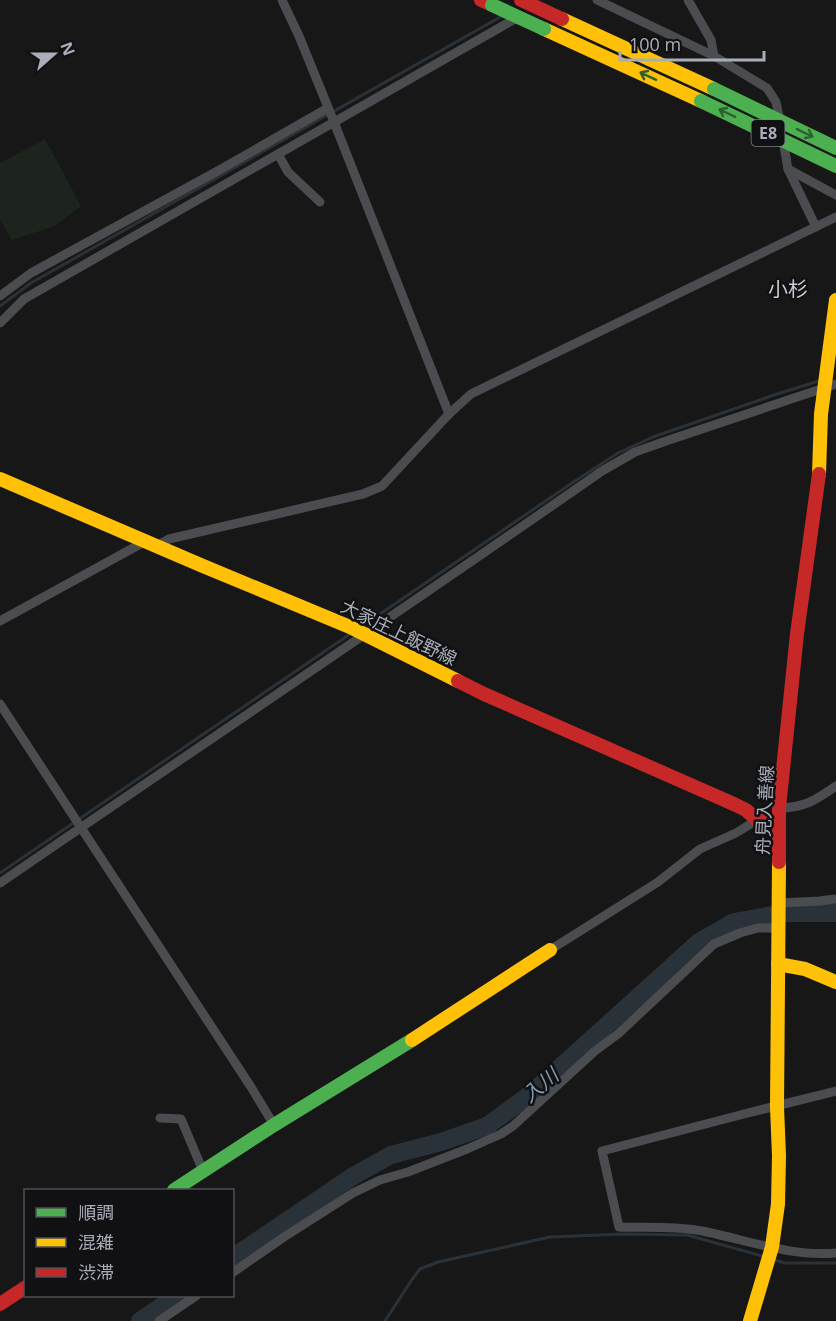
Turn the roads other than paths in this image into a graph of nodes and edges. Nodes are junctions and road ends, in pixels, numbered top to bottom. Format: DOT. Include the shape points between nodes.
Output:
graph roads {
  1 [pos="282,0"];
  2 [pos="521,0"];
  3 [pos="548,0"];
  4 [pos="597,0"];
  5 [pos="688,0"];
  6 [pos="486,3"];
  7 [pos="714,56"];
  8 [pos="328,108"];
  9 [pos="334,122"];
  10 [pos="836,148"];
  11 [pos="278,154"];
  12 [pos="836,166"];
  13 [pos="788,169"];
  14 [pos="836,195"];
  15 [pos="320,202"];
  16 [pos="836,217"];
  17 [pos="816,227"];
  18 [pos="0,296"];
  19 [pos="836,300"];
  20 [pos="0,323"];
  21 [pos="830,386"];
  22 [pos="448,414"];
  23 [pos="0,479"];
  24 [pos="152,544"];
  25 [pos="0,621"];
  26 [pos="359,632"];
  27 [pos="0,704"];
  28 [pos="836,786"];
  29 [pos="779,815"];
  30 [pos="757,820"];
  31 [pos="81,827"];
  32 [pos="0,883"];
  33 [pos="836,899"];
  34 [pos="779,903"];
  35 [pos="779,928"];
  36 [pos="550,950"];
  37 [pos="778,964"];
  38 [pos="836,982"];
  39 [pos="836,1091"];
  40 [pos="777,1107"];
  41 [pos="160,1118"];
  42 [pos="274,1125"];
  43 [pos="203,1171"];
  44 [pos="177,1189"];
  45 [pos="772,1247"];
  46 [pos="836,1253"];
  47 [pos="234,1272"];
  48 [pos="24,1288"];
  49 [pos="195,1297"];
  50 [pos="0,1304"];
  51 [pos="159,1321"];
  52 [pos="750,1321"];
  1 -- 8 [label="street"];
  2 -- 10 [label="main road, E8, one-way, bridge"];
  3 -- 9 [label="street"];
  4 -- 7 [label="street"];
  5 -- 7 [label="street" via="711,40"];
  12 -- 6 [label="main road, E8, one-way, bridge"];
  7 -- 13 [label="street" via="767,88 776,102"];
  8 -- 9 [label="street"];
  8 -- 18 [label="street" via="31,273"];
  9 -- 11 [label="street"];
  9 -- 22 [label="street"];
  11 -- 15 [label="street" via="288,172"];
  11 -- 20 [label="street" via="24,299"];
  13 -- 14 [label="street"];
  13 -- 17 [label="street"];
  16 -- 17 [label="street"];
  17 -- 22 [label="street" via="490,384"];
  19 -- 21 [label="main road, 舟見入善線"];
  21 -- 26 [label="street" via="635,452"];
  21 -- 29 [label="main road, 舟見入善線" via="821,414 819,472 797,634"];
  22 -- 24 [label="street" via="382,486 363,494"];
  23 -- 24 [label="main road, 大家庄上飯野線"];
  24 -- 25 [label="street"];
  24 -- 26 [label="main road, 大家庄上飯野線"];
  26 -- 30 [label="main road, 大家庄上飯野線" via="484,694 736,805"];
  26 -- 31 [label="street" via="306,673"];
  27 -- 31 [label="street"];
  28 -- 29 [label="street" via="812,802"];
  29 -- 30 [label="main road, 大家庄上飯野線"];
  29 -- 34 [label="main road, 舟見入善線"];
  30 -- 36 [label="street" via="700,849 658,882"];
  31 -- 32 [label="street"];
  31 -- 42 [label="street"];
  33 -- 34 [label="street"];
  34 -- 35 [label="main road, 舟見入善線"];
  35 -- 37 [label="main road, 舟見入善線"];
  35 -- 47 [label="street" via="758,928 714,944 507,1130 353,1193"];
  36 -- 42 [label="main road"];
  37 -- 38 [label="main road" via="805,969"];
  37 -- 40 [label="main road, 舟見入善線"];
  39 -- 40 [label="street"];
  40 -- 45 [label="main road, 舟見入善線" via="779,1186"];
  40 -- 45 [label="street" via="602,1151 619,1227 706,1232"];
  41 -- 43 [label="street" via="181,1119"];
  42 -- 43 [label="main road"];
  43 -- 44 [label="main road"];
  45 -- 46 [label="street"];
  45 -- 52 [label="main road, 舟見入善線"];
  48 -- 50 [label="main road"];
  49 -- 51 [label="street"];
}
